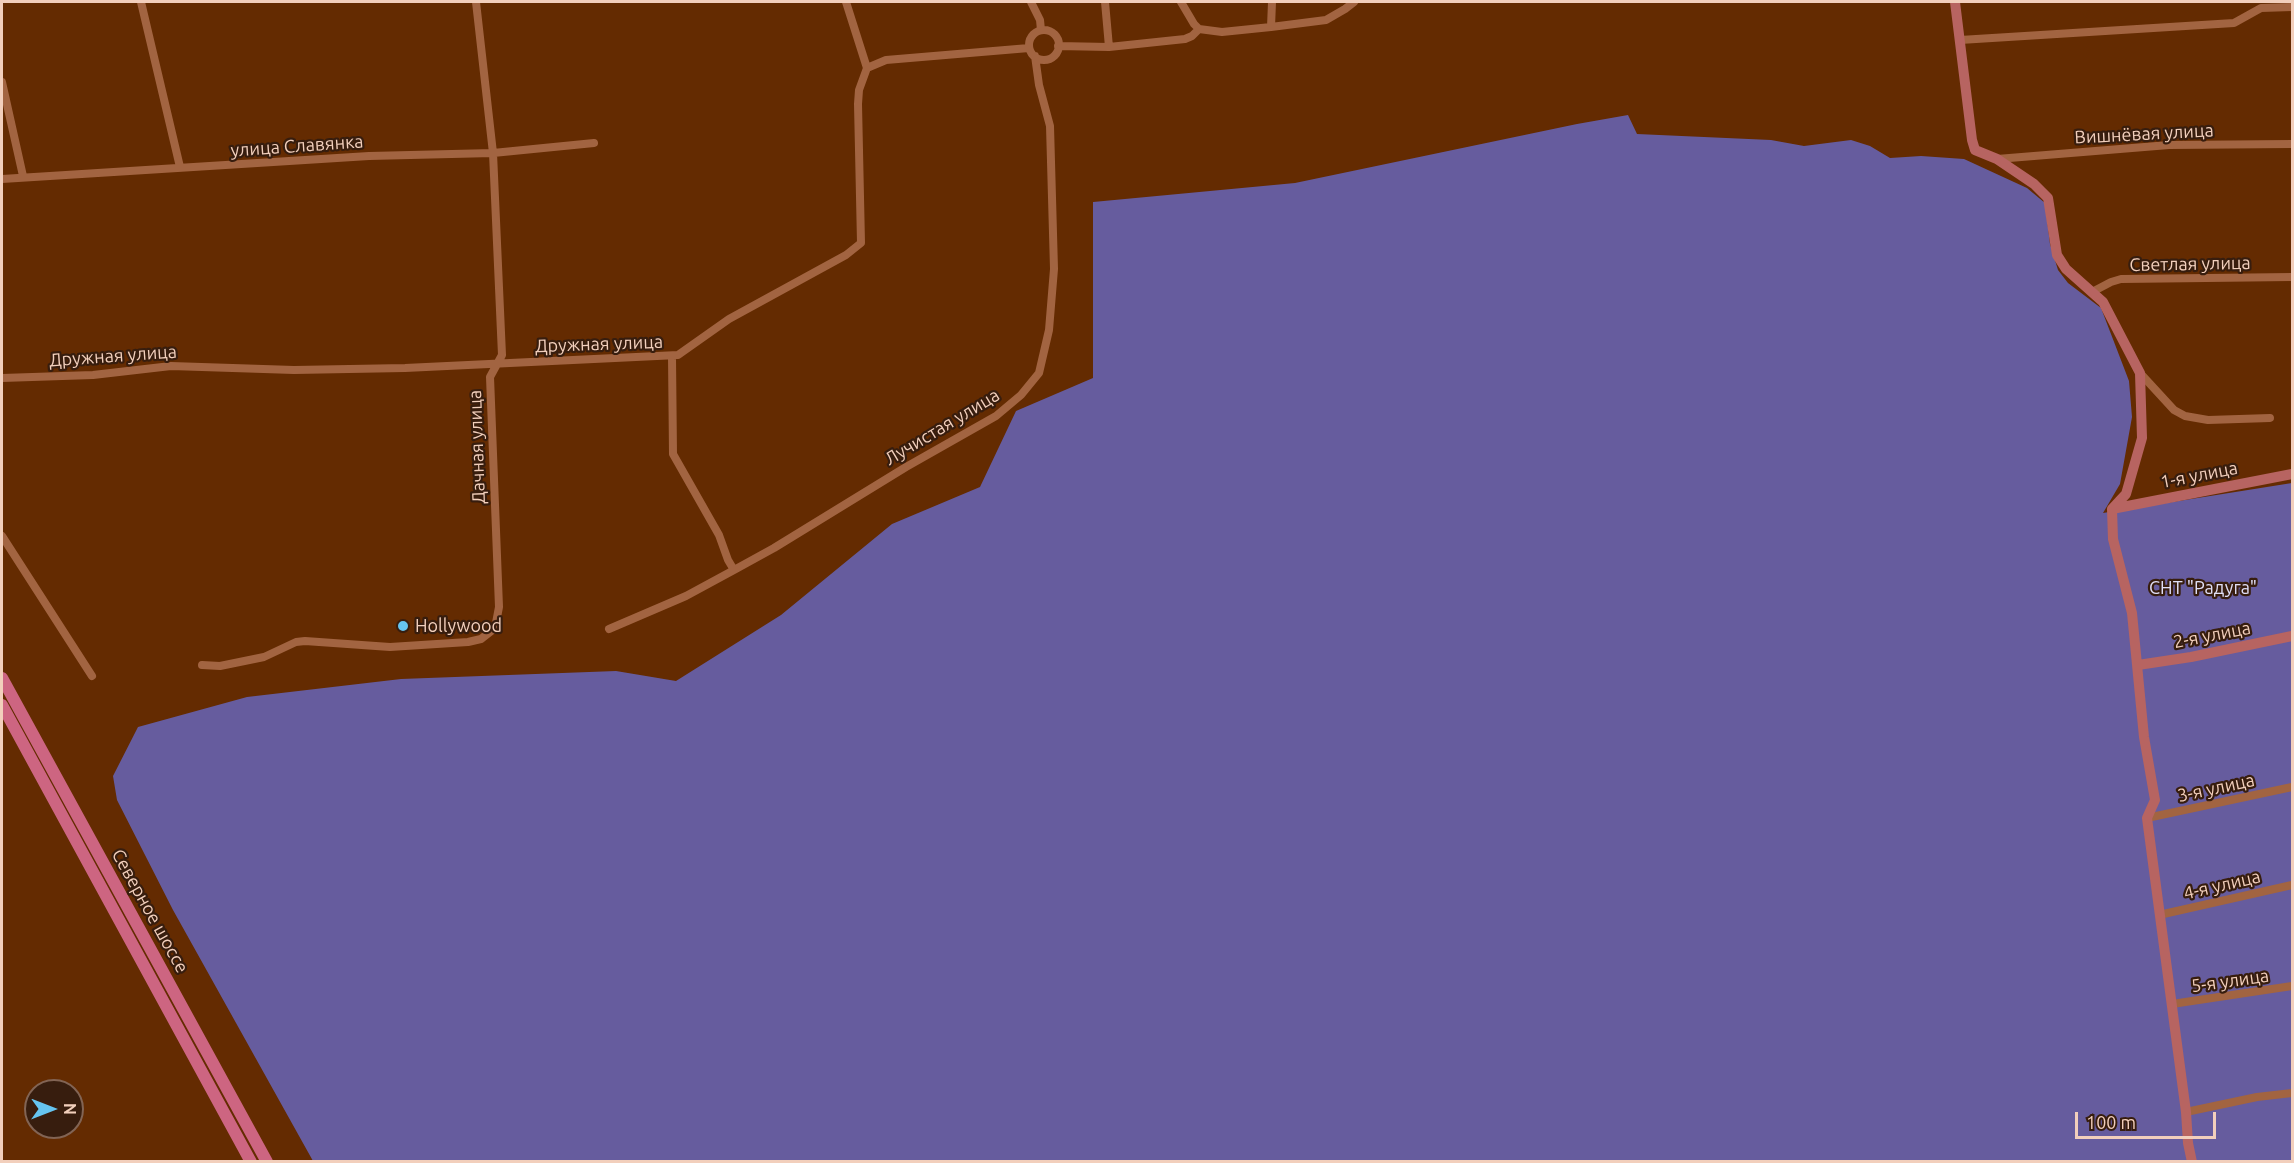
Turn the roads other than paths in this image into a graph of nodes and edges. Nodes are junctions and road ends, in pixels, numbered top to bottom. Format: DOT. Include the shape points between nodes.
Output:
graph roads {
  1 [pos="141,2"];
  2 [pos="476,2"];
  3 [pos="846,2"];
  4 [pos="1031,2"];
  5 [pos="1105,2"];
  6 [pos="1181,2"];
  7 [pos="1272,2"];
  8 [pos="1354,2"];
  9 [pos="1955,2"];
  10 [pos="2292,7"];
  11 [pos="1271,27"];
  12 [pos="1199,29"];
  13 [pos="1041,30"];
  14 [pos="1960,40"];
  15 [pos="1058,46"];
  16 [pos="1109,47"];
  17 [pos="1029,48"];
  18 [pos="1035,56"];
  19 [pos="867,68"];
  20 [pos="2,82"];
  21 [pos="594,143"];
  22 [pos="2292,144"];
  23 [pos="493,153"];
  24 [pos="1997,159"];
  25 [pos="180,167"];
  26 [pos="23,176"];
  27 [pos="2,179"];
  28 [pos="2292,277"];
  29 [pos="2092,292"];
  30 [pos="672,357"];
  31 [pos="500,362"];
  32 [pos="2140,373"];
  33 [pos="2,378"];
  34 [pos="2270,418"];
  35 [pos="2292,474"];
  36 [pos="2112,509"];
  37 [pos="2,536"];
  38 [pos="734,570"];
  39 [pos="609,629"];
  40 [pos="2292,636"];
  41 [pos="202,665"];
  42 [pos="2138,665"];
  43 [pos="92,676"];
  44 [pos="2,678"];
  45 [pos="2,705"];
  46 [pos="2292,787"];
  47 [pos="2147,818"];
  48 [pos="2292,885"];
  49 [pos="2159,915"];
  50 [pos="2292,986"];
  51 [pos="2172,1004"];
  52 [pos="2292,1093"];
  53 [pos="2186,1112"];
  54 [pos="251,1161"];
  55 [pos="267,1161"];
  56 [pos="2192,1161"];
  1 -- 25 [label="street"];
  2 -- 23 [label="street, Дачная улица"];
  3 -- 19 [label="street"];
  4 -- 13 [label="street"];
  5 -- 16 [label="street"];
  6 -- 12 [label="street"];
  7 -- 11 [label="street"];
  8 -- 11 [label="street" via="1326,20"];
  9 -- 14 [label="street"];
  10 -- 14 [label="street" via="2261,8 2234,23"];
  11 -- 12 [label="street" via="1222,32"];
  12 -- 16 [label="street" via="1185,39"];
  13 -- 15 [label="street" via="1054,35"];
  13 -- 17 [label="street" via="1031,37"];
  14 -- 24 [label="street" via="1972,140 1976,150"];
  15 -- 16 [label="street"];
  15 -- 18 [label="street" via="1048,59"];
  17 -- 18 [label="street"];
  17 -- 19 [label="street" via="886,60"];
  18 -- 38 [label="street, Лучистая улица" via="1050,126 1054,269 1049,330 1039,373 996,416"];
  19 -- 30 [label="street, Дружная улица" via="858,104 861,243 729,319"];
  20 -- 26 [label="street"];
  21 -- 23 [label="street, улица Славянка"];
  22 -- 24 [label="street, Вишнёвая улица" via="2169,146"];
  23 -- 25 [label="street, улица Славянка"];
  23 -- 31 [label="street, Дачная улица"];
  24 -- 29 [label="street" via="2049,198 2057,255 2066,269"];
  25 -- 26 [label="street, улица Славянка"];
  26 -- 27 [label="street, улица Славянка"];
  28 -- 29 [label="street, Светлая улица" via="2121,279"];
  29 -- 32 [label="street" via="2111,314"];
  30 -- 31 [label="street, Дружная улица"];
  30 -- 38 [label="street" via="673,454 719,535"];
  31 -- 33 [label="street, Дружная улица" via="294,370 171,366 93,375"];
  31 -- 41 [label="street, Дачная улица" via="490,377 499,607 490,633 468,642 390,647 305,641 264,657 220,666"];
  32 -- 34 [label="street" via="2174,410 2185,416 2208,420"];
  32 -- 36 [label="street" via="2142,438 2126,494"];
  35 -- 36 [label="street, 1-я улица"];
  36 -- 42 [label="street" via="2113,539 2132,613"];
  37 -- 43 [label="street"];
  38 -- 39 [label="street, Лучистая улица" via="686,596"];
  40 -- 42 [label="street, 2-я улица"];
  42 -- 47 [label="street" via="2144,737 2155,800"];
  44 -- 55 [label="main road, Северное шоссе"];
  45 -- 54 [label="main road, Северное шоссе"];
  46 -- 47 [label="street, 3-я улица"];
  47 -- 49 [label="street"];
  48 -- 49 [label="street, 4-я улица"];
  49 -- 51 [label="street"];
  50 -- 51 [label="street, 5-я улица"];
  51 -- 53 [label="street"];
  52 -- 53 [label="street"];
  53 -- 56 [label="street"];
}
